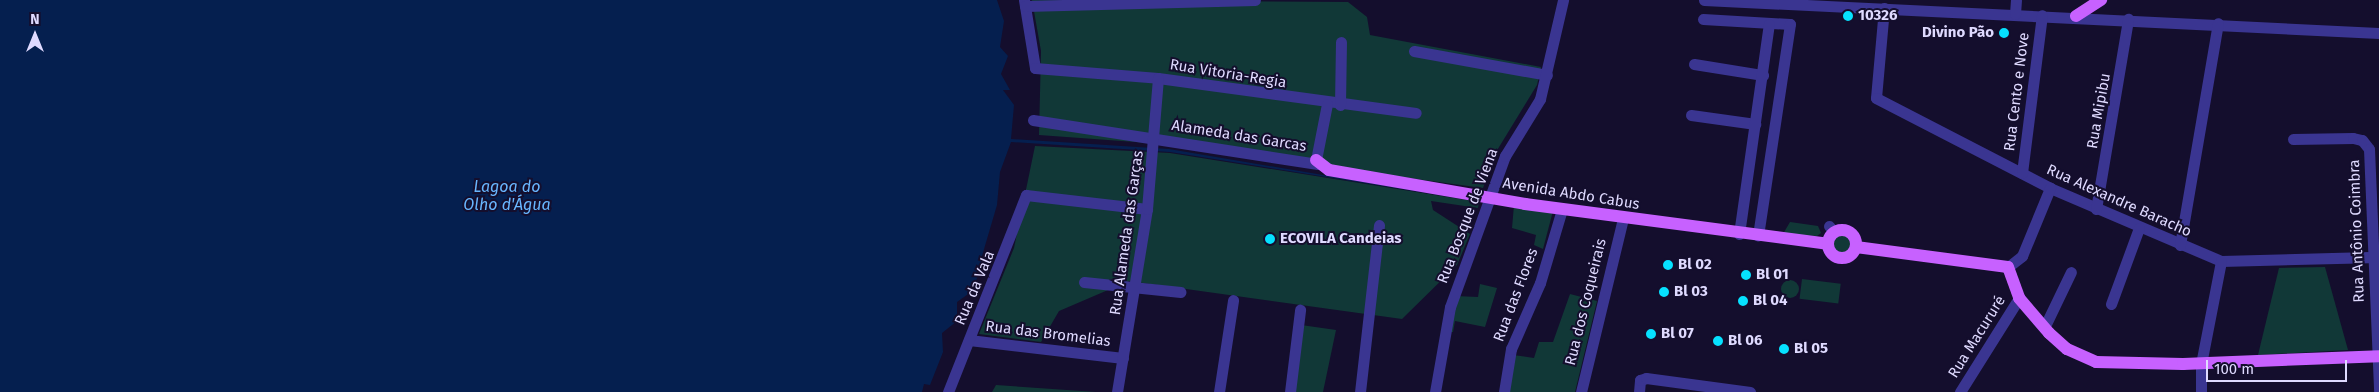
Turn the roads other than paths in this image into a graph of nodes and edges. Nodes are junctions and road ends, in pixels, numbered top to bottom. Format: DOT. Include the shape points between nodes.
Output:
graph roads {
  1 [pos="1255,0"];
  2 [pos="1563,0"];
  3 [pos="1704,0"];
  4 [pos="2016,0"];
  5 [pos="2101,0"];
  6 [pos="1797,2"];
  7 [pos="1025,3"];
  8 [pos="1905,4"];
  9 [pos="1884,8"];
  10 [pos="2015,14"];
  11 [pos="2042,15"];
  12 [pos="2076,16"];
  13 [pos="1703,18"];
  14 [pos="2128,19"];
  15 [pos="2218,23"];
  16 [pos="1769,24"];
  17 [pos="2379,33"];
  18 [pos="1342,42"];
  19 [pos="1414,51"];
  20 [pos="1694,64"];
  21 [pos="1547,75"];
  22 [pos="1763,75"];
  23 [pos="1158,78"];
  24 [pos="1326,104"];
  25 [pos="1340,105"];
  26 [pos="1416,113"];
  27 [pos="1691,116"];
  28 [pos="1033,120"];
  29 [pos="1755,124"];
  30 [pos="2293,140"];
  31 [pos="1155,144"];
  32 [pos="2374,149"];
  33 [pos="1317,162"];
  34 [pos="2022,173"];
  35 [pos="2050,188"];
  36 [pos="1488,197"];
  37 [pos="1147,209"];
  38 [pos="1562,209"];
  39 [pos="2096,209"];
  40 [pos="1623,219"];
  41 [pos="1379,226"];
  42 [pos="2139,228"];
  43 [pos="1739,234"];
  44 [pos="1758,236"];
  45 [pos="1827,244"];
  46 [pos="2180,245"];
  47 [pos="1856,247"];
  48 [pos="2376,257"];
  49 [pos="2221,261"];
  50 [pos="2008,267"];
  51 [pos="2071,272"];
  52 [pos="1084,282"];
  53 [pos="1135,287"];
  54 [pos="1180,292"];
  55 [pos="2019,298"];
  56 [pos="1233,300"];
  57 [pos="2110,304"];
  58 [pos="1300,310"];
  59 [pos="2044,328"];
  60 [pos="969,340"];
  61 [pos="2378,356"];
  62 [pos="1123,358"];
  63 [pos="2201,364"];
  64 [pos="948,392"];
  65 [pos="1118,392"];
  66 [pos="1219,392"];
  67 [pos="1290,392"];
  68 [pos="1360,392"];
  69 [pos="1435,392"];
  70 [pos="1504,392"];
  71 [pos="1581,392"];
  72 [pos="1639,392"];
  73 [pos="1750,392"];
  74 [pos="1960,392"];
  75 [pos="2201,392"];
  76 [pos="2379,392"];
  1 -- 7 [label="street"];
  2 -- 21 [label="street, Rua Bosque de Viena"];
  3 -- 6 [label="street"];
  4 -- 10 [label="street"];
  5 -- 12 [label="main road"];
  6 -- 9 [label="street"];
  7 -- 23 [label="street, Rua Vitoria-Regia" via="1035,68"];
  8 -- 9 [label="street"];
  8 -- 10 [label="street"];
  9 -- 34 [label="street, Rua Alexandre Baracho" via="1874,87 1881,101"];
  10 -- 11 [label="street"];
  11 -- 12 [label="street"];
  11 -- 34 [label="street, Rua Cento e Nove"];
  12 -- 14 [label="street"];
  13 -- 16 [label="street"];
  14 -- 15 [label="street"];
  14 -- 39 [label="street, Rua Mipibu"];
  15 -- 17 [label="street"];
  15 -- 46 [label="street"];
  16 -- 22 [label="street"];
  16 -- 44 [label="street" via="1786,20 1790,28"];
  18 -- 25 [label="street"];
  19 -- 21 [label="street"];
  20 -- 22 [label="street"];
  21 -- 36 [label="street, Rua Bosque de Viena" via="1533,113 1511,143"];
  22 -- 29 [label="street"];
  23 -- 24 [label="street, Rua Vitoria-Regia"];
  23 -- 31 [label="street, Rua Alameda das Garças"];
  24 -- 25 [label="street, Rua Vitoria-Regia"];
  24 -- 33 [label="street"];
  25 -- 26 [label="street, Rua Vitoria-Regia"];
  27 -- 29 [label="street"];
  28 -- 31 [label="street, Alameda das Garcas"];
  29 -- 43 [label="street"];
  30 -- 32 [label="street, Rua Antônio Coimbra" via="2352,138 2362,140"];
  31 -- 33 [label="street, Alameda das Garcas"];
  31 -- 37 [label="street, Rua Alameda das Garças"];
  32 -- 48 [label="street, Rua Antônio Coimbra"];
  33 -- 36 [label="main road, Avenida Abdo Cabus" via="1328,170"];
  34 -- 35 [label="street, Rua Alexandre Baracho"];
  35 -- 39 [label="street, Rua Alexandre Baracho"];
  35 -- 50 [label="street" via="2022,256"];
  36 -- 38 [label="main road, Avenida Abdo Cabus"];
  36 -- 69 [label="street, Rua Bosque de Viena" via="1446,321"];
  37 -- 53 [label="street, Rua Alameda das Garças"];
  37 -- 60 [label="street, Rua da Vala" via="1026,195"];
  38 -- 40 [label="main road, Avenida Abdo Cabus"];
  38 -- 70 [label="street, Rua das Flores" via="1540,283 1511,349"];
  39 -- 42 [label="street, Rua Alexandre Baracho"];
  40 -- 43 [label="main road, Avenida Abdo Cabus"];
  40 -- 71 [label="street, Rua dos Coqueirais"];
  41 -- 68 [label="street"];
  42 -- 46 [label="street, Rua Alexandre Baracho"];
  42 -- 57 [label="street"];
  43 -- 44 [label="main road, Avenida Abdo Cabus"];
  44 -- 45 [label="main road, Avenida Abdo Cabus"];
  45 -- 47 [label="main road" via="1830,253 1843,258"];
  45 -- 47 [label="main road" via="1831,229 1852,234"];
  46 -- 49 [label="street, Rua Alexandre Baracho"];
  47 -- 50 [label="main road"];
  48 -- 49 [label="street, Rua Alexandre Baracho"];
  48 -- 61 [label="street, Rua Antônio Coimbra"];
  49 -- 63 [label="street"];
  50 -- 55 [label="main road"];
  51 -- 59 [label="street"];
  52 -- 53 [label="street"];
  53 -- 54 [label="street"];
  53 -- 62 [label="street, Rua Alameda das Garças"];
  55 -- 59 [label="main road"];
  55 -- 74 [label="street, Rua Macururé"];
  56 -- 66 [label="street"];
  58 -- 67 [label="street"];
  59 -- 63 [label="main road" via="2067,349 2096,362"];
  60 -- 62 [label="street, Rua das Bromelias"];
  60 -- 64 [label="street, Rua da Vala"];
  61 -- 63 [label="main road"];
  61 -- 76 [label="street, Rua Antônio Coimbra"];
  62 -- 65 [label="street, Rua Alameda das Garças"];
  63 -- 75 [label="street"];
  72 -- 73 [label="street" via="1640,380 1646,378"];
}
